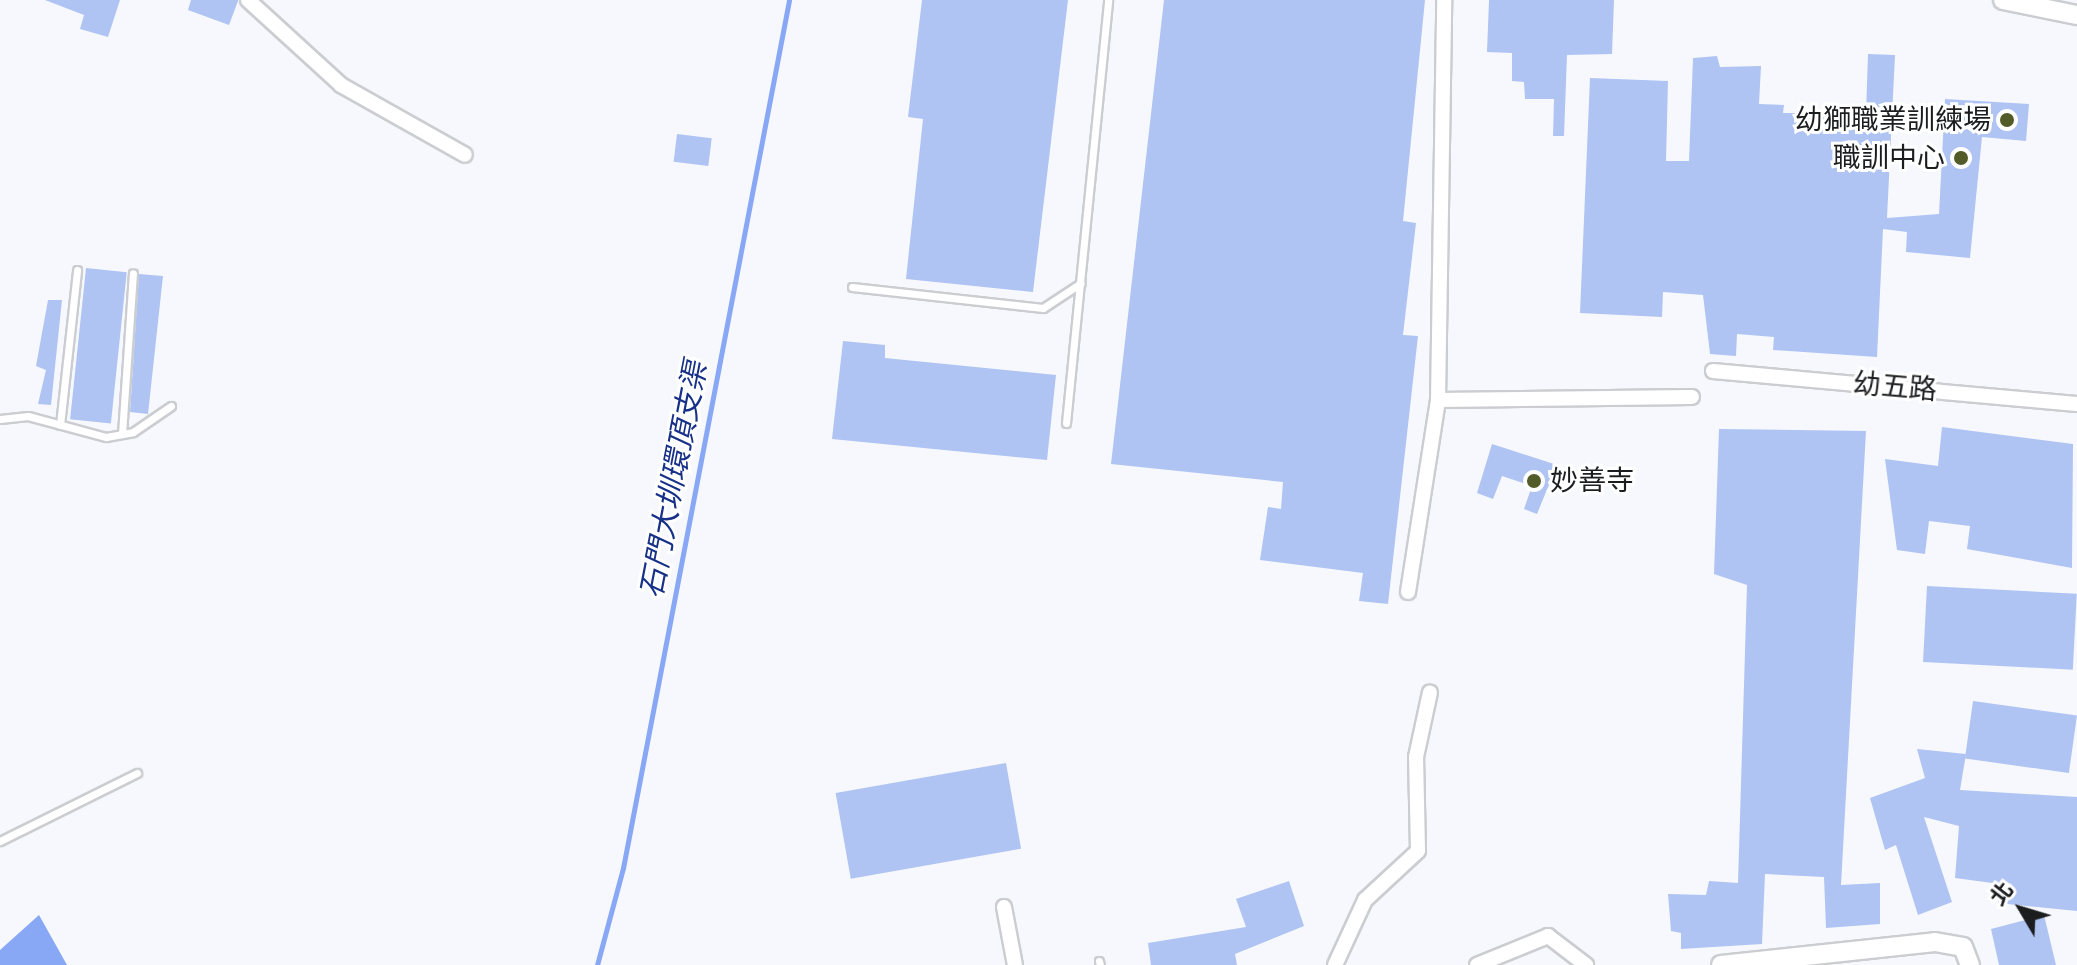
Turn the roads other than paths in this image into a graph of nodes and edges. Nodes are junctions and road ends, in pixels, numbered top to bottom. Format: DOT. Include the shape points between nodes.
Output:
graph roads {
  1 [pos="248,0"];
  2 [pos="1108,0"];
  3 [pos="1444,0"];
  4 [pos="2003,0"];
  5 [pos="2077,15"];
  6 [pos="465,155"];
  7 [pos="77,270"];
  8 [pos="133,273"];
  9 [pos="1081,283"];
  10 [pos="852,287"];
  11 [pos="1713,371"];
  12 [pos="1692,397"];
  13 [pos="1438,400"];
  14 [pos="2077,404"];
  15 [pos="171,406"];
  16 [pos="0,419"];
  17 [pos="1066,423"];
  18 [pos="60,425"];
  19 [pos="122,434"];
  20 [pos="1408,592"];
  21 [pos="1430,692"];
  22 [pos="137,773"];
  23 [pos="0,841"];
  24 [pos="1004,907"];
  25 [pos="1767,962"];
  26 [pos="1015,965"];
  27 [pos="1335,965"];
  28 [pos="1477,965"];
  29 [pos="1586,965"];
  30 [pos="1721,965"];
  31 [pos="1970,965"];
  1 -- 6 [label="street" via="341,85"];
  2 -- 9 [label="lane"];
  3 -- 13 [label="street"];
  4 -- 5 [label="street"];
  7 -- 18 [label="lane"];
  8 -- 19 [label="lane"];
  9 -- 10 [label="lane" via="1043,308"];
  9 -- 17 [label="lane"];
  11 -- 14 [label="street, 幼五路"];
  12 -- 13 [label="street"];
  13 -- 20 [label="street"];
  15 -- 19 [label="lane"];
  16 -- 18 [label="lane"];
  18 -- 19 [label="lane" via="106,437"];
  21 -- 27 [label="street" via="1416,757 1418,851 1365,900"];
  22 -- 23 [label="lane"];
  24 -- 26 [label="street"];
  25 -- 30 [label="street"];
  25 -- 31 [label="street" via="1935,942 1963,947"];
  28 -- 29 [label="street" via="1548,936"];
}
